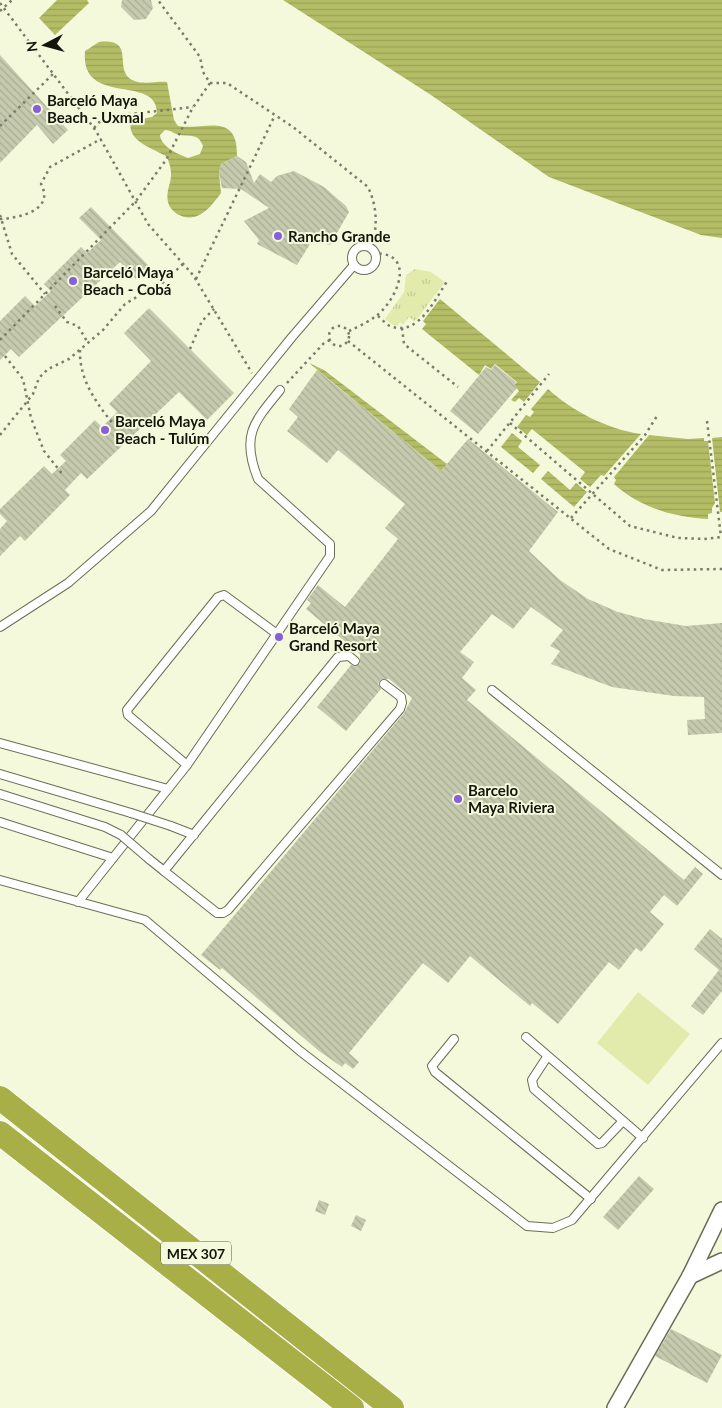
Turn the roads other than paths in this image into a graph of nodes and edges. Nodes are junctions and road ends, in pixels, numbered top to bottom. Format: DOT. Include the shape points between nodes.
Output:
graph roads {
  1 [pos="354,265"];
  2 [pos="280,390"];
  3 [pos="0,626"];
  4 [pos="278,634"];
  5 [pos="355,661"];
  6 [pos="384,684"];
  7 [pos="492,690"];
  8 [pos="0,743"];
  9 [pos="186,766"];
  10 [pos="0,774"];
  11 [pos="168,789"];
  12 [pos="0,794"];
  13 [pos="0,822"];
  14 [pos="194,835"];
  15 [pos="113,858"];
  16 [pos="164,871"];
  17 [pos="722,875"];
  18 [pos="1,881"];
  19 [pos="78,902"];
  20 [pos="526,1037"];
  21 [pos="454,1039"];
  22 [pos="722,1043"];
  23 [pos="547,1057"];
  24 [pos="0,1098"];
  25 [pos="624,1121"];
  26 [pos="0,1133"];
  27 [pos="643,1138"];
  28 [pos="591,1199"];
  29 [pos="722,1210"];
  30 [pos="722,1261"];
  31 [pos="690,1276"];
  32 [pos="352,1408"];
  33 [pos="392,1408"];
  34 [pos="615,1408"];
  1 -- 1 [label="lane" via="352,257 356,249 364,246 373,251 375,262 370,268 362,270"];
  1 -- 3 [label="lane" via="151,511 68,583"];
  2 -- 4 [label="lane" via="257,418 251,435 249,449 254,468 258,479 330,544 331,549 330,556"];
  4 -- 9 [label="lane"];
  4 -- 9 [label="lane" via="224,595 218,596 126,710"];
  5 -- 14 [label="lane" via="349,656 338,657"];
  6 -- 16 [label="lane" via="401,697 400,709 228,910 217,913"];
  7 -- 17 [label="lane"];
  8 -- 11 [label="lane"];
  9 -- 11 [label="lane"];
  10 -- 14 [label="lane, bridge"];
  11 -- 15 [label="lane"];
  12 -- 16 [label="lane, bridge" via="105,827 121,835"];
  13 -- 15 [label="lane"];
  14 -- 16 [label="lane"];
  15 -- 19 [label="lane"];
  18 -- 19 [label="lane"];
  19 -- 28 [label="lane" via="144,920 300,1051 528,1226 552,1228 572,1220"];
  20 -- 23 [label="lane"];
  21 -- 28 [label="lane" via="432,1066 435,1072"];
  22 -- 27 [label="lane"];
  23 -- 25 [label="lane"];
  23 -- 25 [label="lane" via="532,1080 534,1089 598,1144"];
  24 -- 33 [label="highway, MEX 307"];
  25 -- 27 [label="lane"];
  26 -- 32 [label="highway, MEX 307"];
  27 -- 28 [label="lane"];
  29 -- 31 [label="street"];
  30 -- 31 [label="street"];
  31 -- 34 [label="street"];
}
